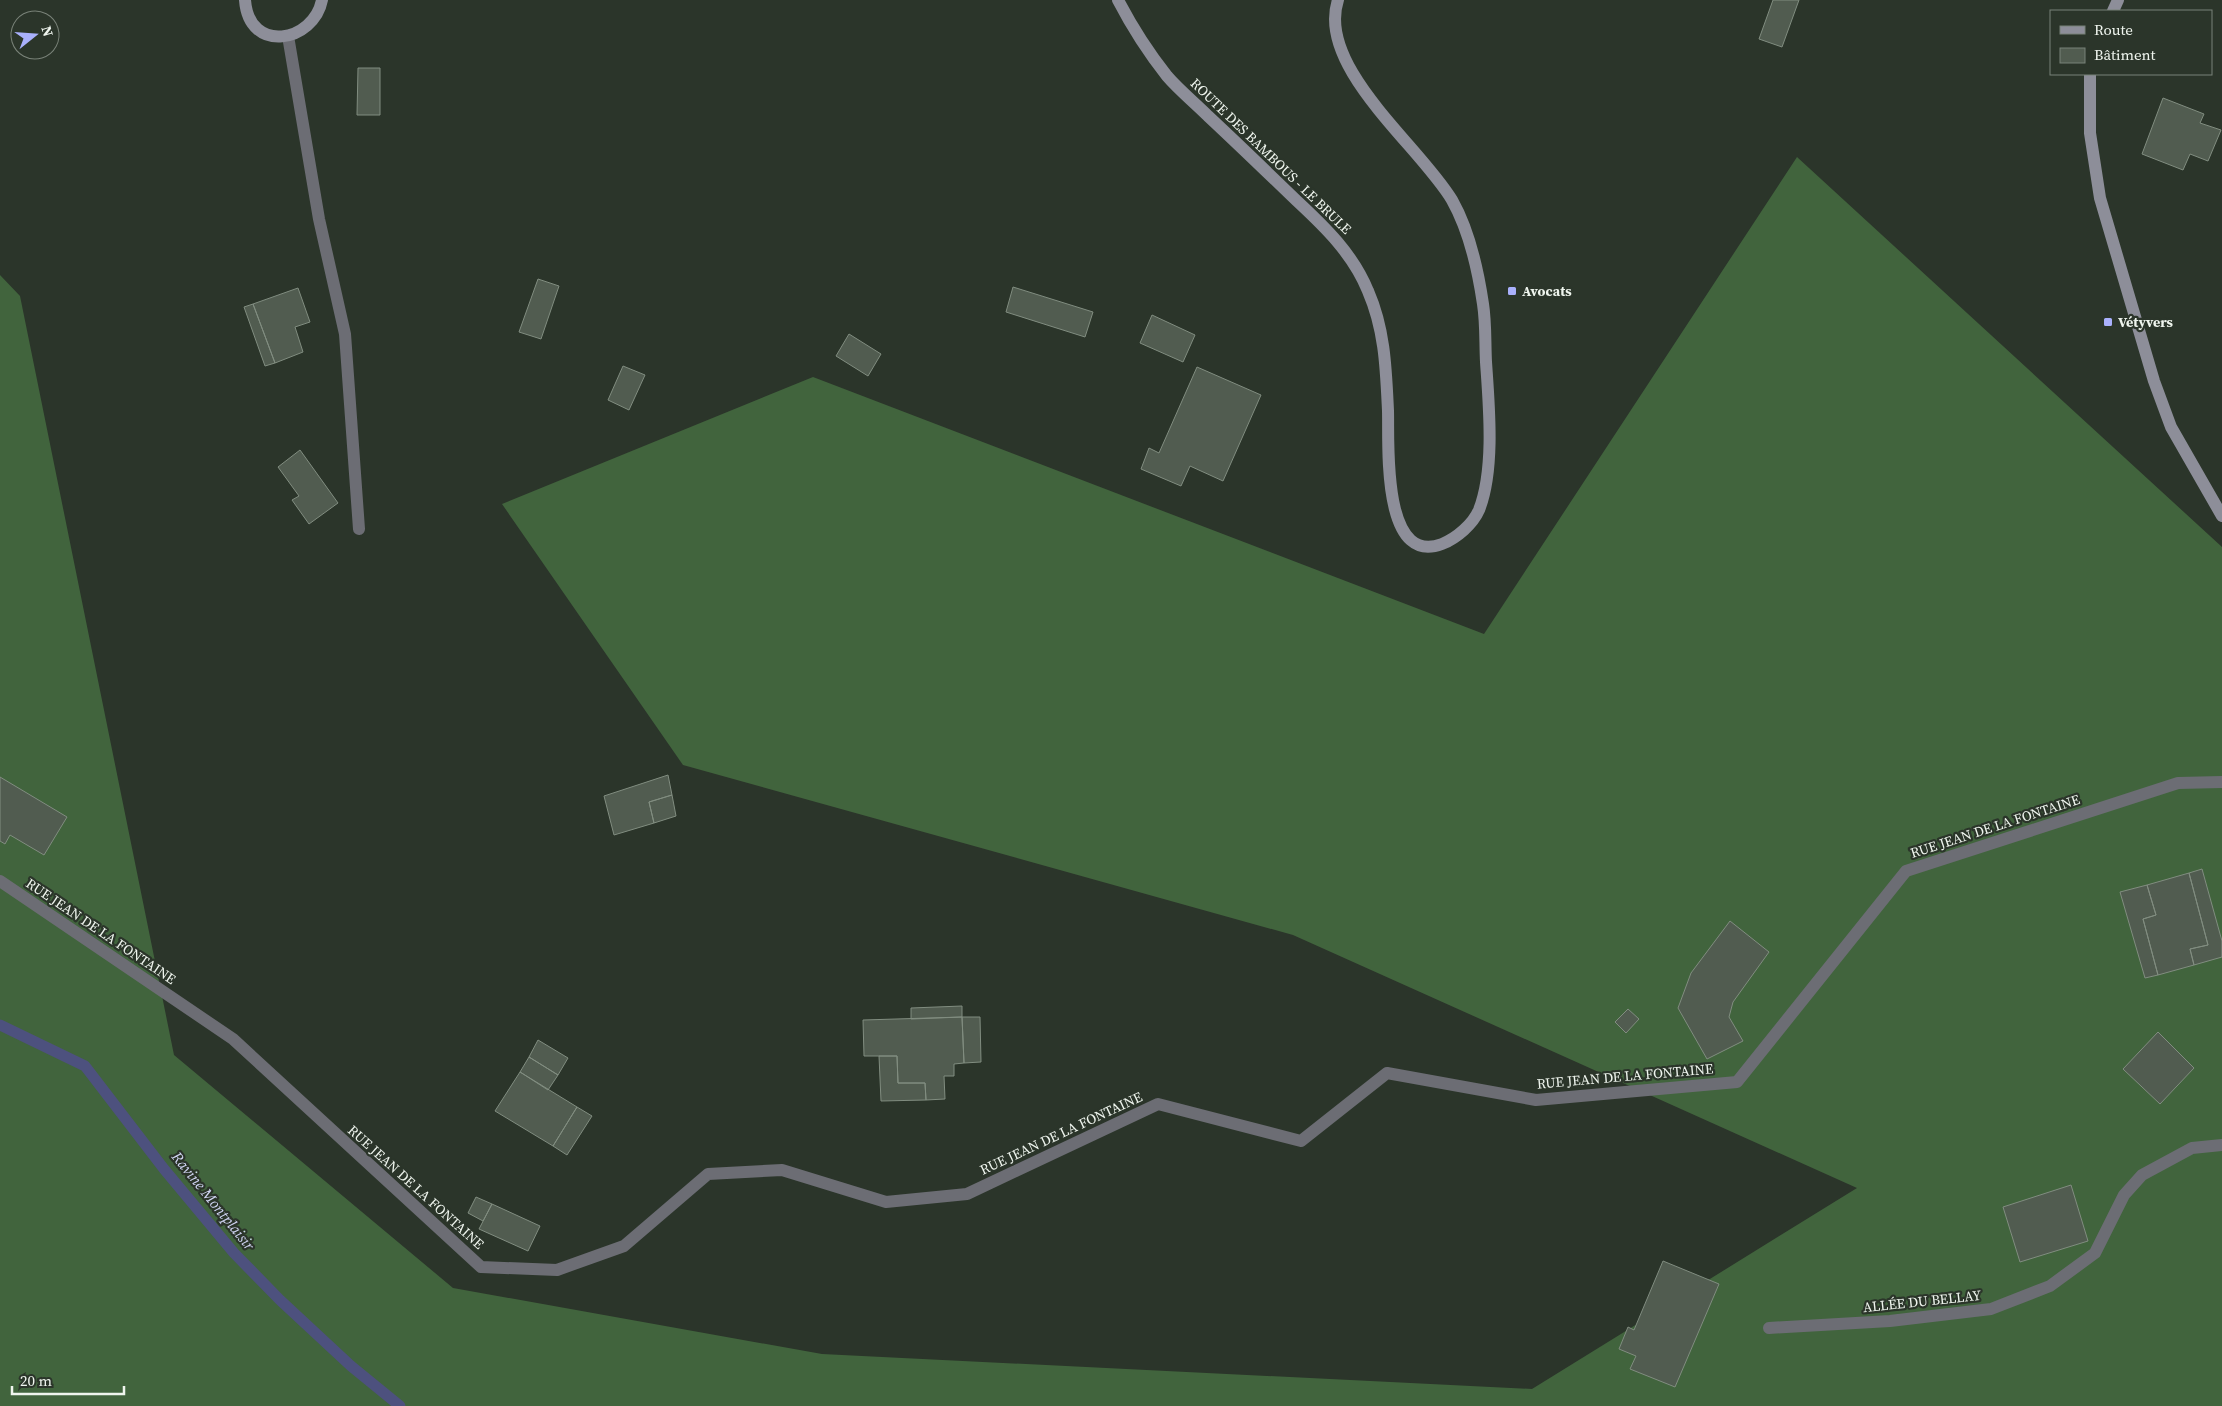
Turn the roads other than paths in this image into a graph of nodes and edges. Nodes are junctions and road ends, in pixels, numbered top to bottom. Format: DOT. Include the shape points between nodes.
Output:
graph roads {
  1 [pos="245,0"];
  2 [pos="322,0"];
  3 [pos="1118,0"];
  4 [pos="1338,0"];
  5 [pos="288,36"];
  6 [pos="2090,75"];
  7 [pos="2222,516"];
  8 [pos="359,529"];
  9 [pos="2222,782"];
  10 [pos="0,880"];
  11 [pos="2222,1145"];
  12 [pos="1769,1328"];
  1 -- 5 [label="main road" via="246,11 257,29 271,38"];
  2 -- 5 [label="main road" via="308,24"];
  3 -- 4 [label="main road, ROUTE DES BAMBOUS - LE BRULE" via="1168,78 1321,223 1347,252 1367,288 1380,324 1386,363 1390,480 1396,518 1417,544 1431,547 1463,532 1479,511 1487,472 1490,423 1483,304 1469,242 1453,201 1350,69 1336,32"];
  5 -- 8 [label="street" via="319,219 346,334"];
  6 -- 7 [label="main road" via="2090,133 2100,198 2151,372 2171,427"];
  9 -- 10 [label="street, RUE JEAN DE LA FONTAINE" via="2178,783 1906,871 1737,1082 1536,1100 1387,1072 1301,1141 1158,1104 967,1194 886,1202 782,1170 708,1174 624,1246 557,1270 481,1266 233,1039"];
  11 -- 12 [label="street, ALLÉE DU BELLAY" via="2192,1148 2142,1175 2124,1196 2095,1253 2050,1286 1991,1309 1890,1321"];
}
